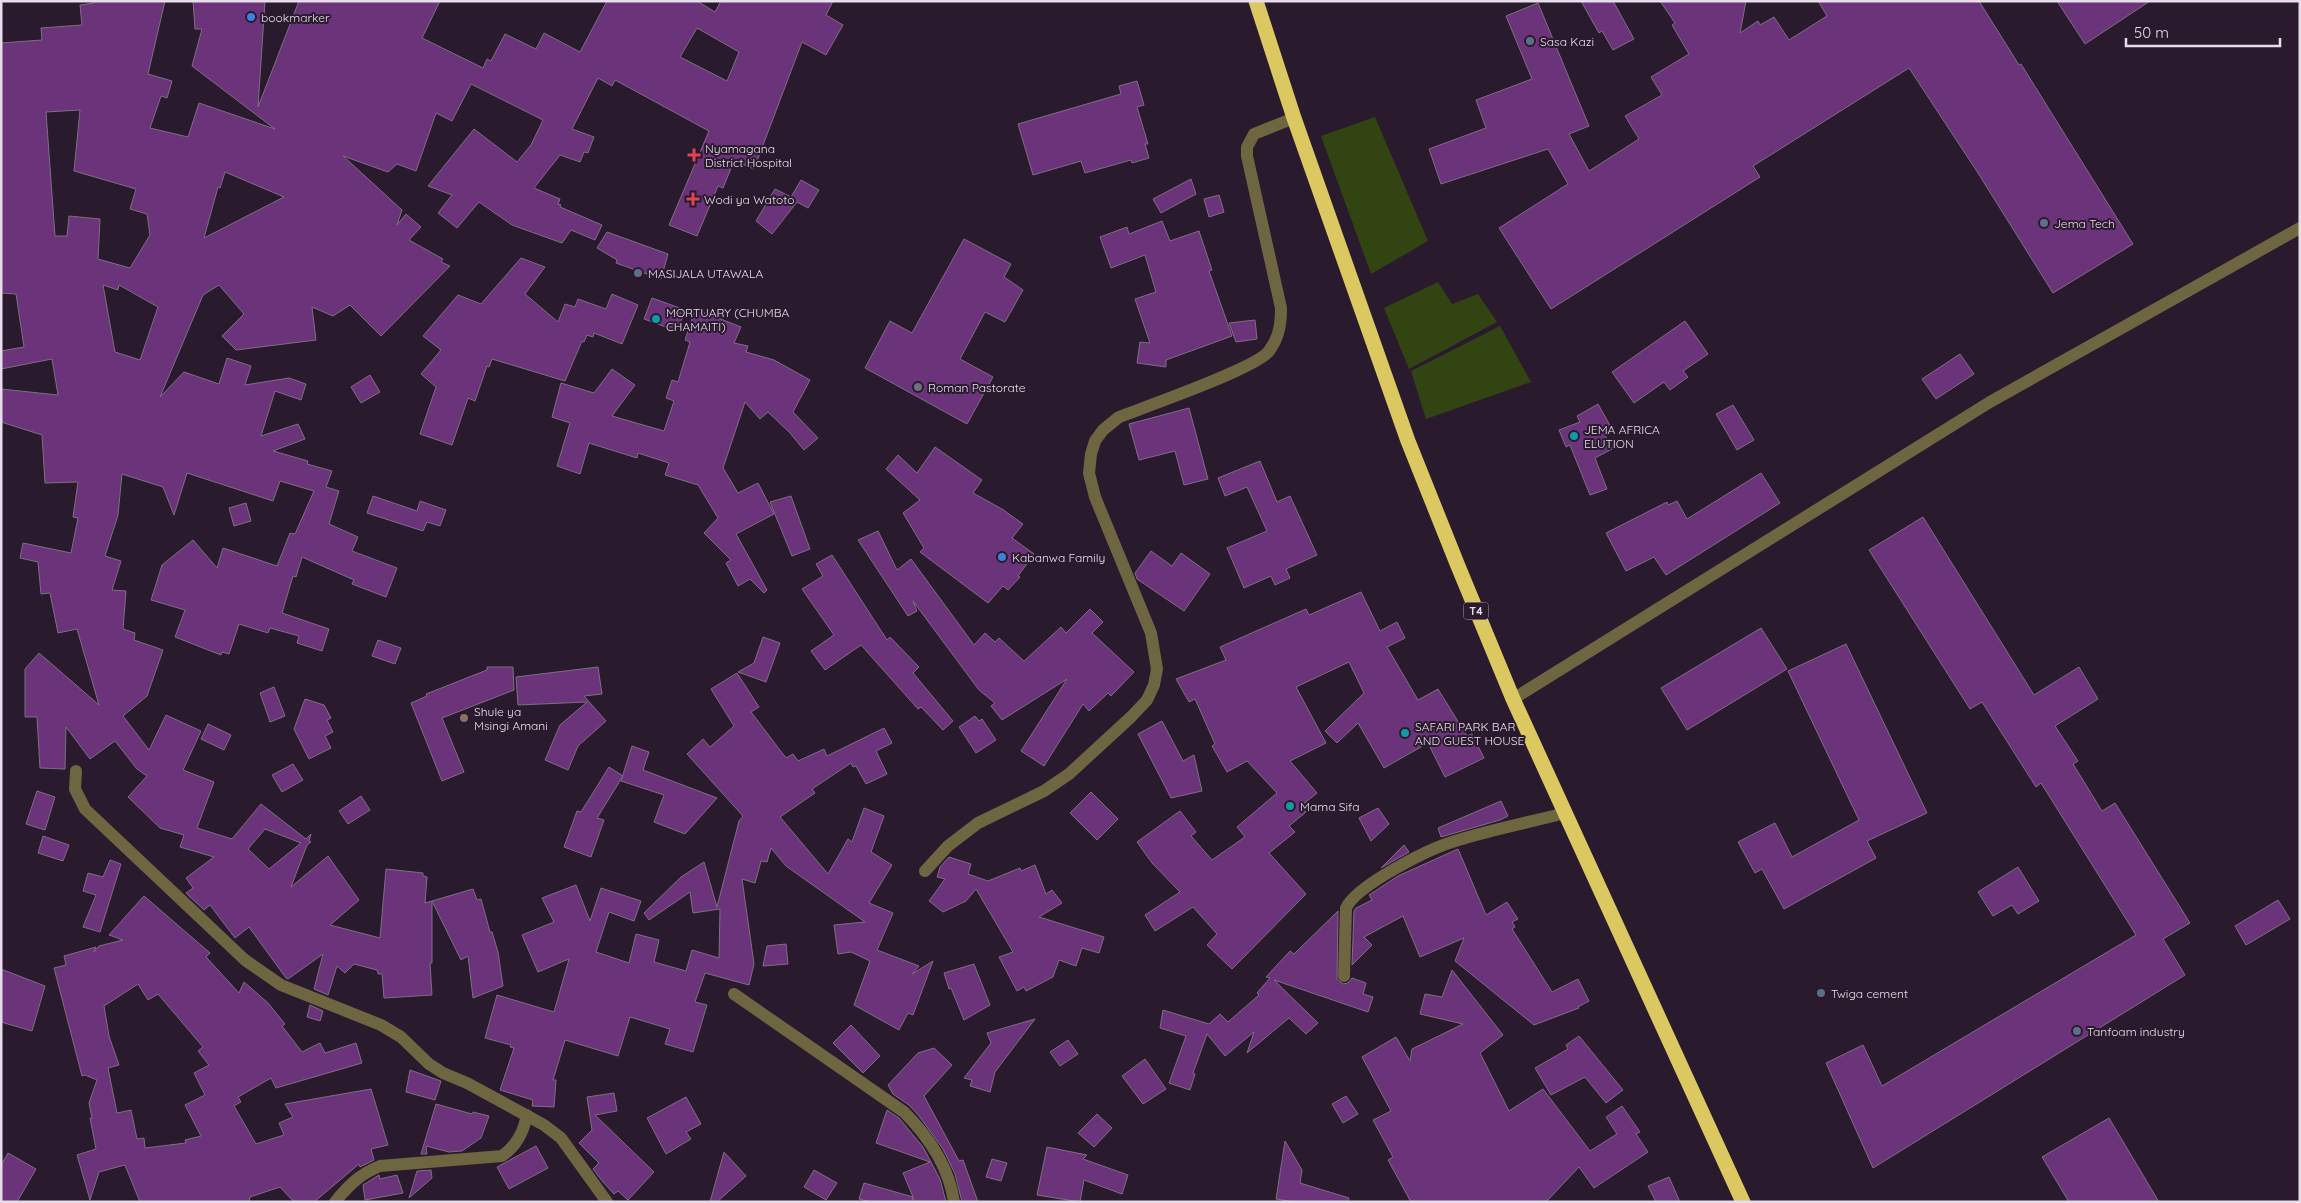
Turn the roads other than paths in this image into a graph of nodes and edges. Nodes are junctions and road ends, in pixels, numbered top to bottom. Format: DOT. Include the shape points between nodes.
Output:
graph roads {
  1 [pos="1256,1"];
  2 [pos="1294,118"];
  3 [pos="2300,228"];
  4 [pos="1513,699"];
  5 [pos="76,771"];
  6 [pos="1564,813"];
  7 [pos="925,871"];
  8 [pos="1344,976"];
  9 [pos="734,994"];
  10 [pos="527,1115"];
  11 [pos="335,1202"];
  12 [pos="607,1202"];
  13 [pos="954,1202"];
  14 [pos="1743,1202"];
  1 -- 2 [label="highway, T4"];
  2 -- 4 [label="highway, T4" via="1408,441"];
  2 -- 7 [label="street" via="1254,134 1247,147 1281,308 1280,328 1268,353 1243,368 1119,417 1103,430 1090,454 1089,473 1095,498 1152,640 1157,669 1150,692 1132,717 1069,774 1044,791 978,823 948,846"];
  3 -- 4 [label="street" via="1990,402"];
  4 -- 6 [label="highway, T4"];
  5 -- 10 [label="street" via="75,789 85,809 245,960 281,985 381,1025 401,1037 428,1064"];
  6 -- 8 [label="street" via="1450,843 1374,880 1350,900 1346,908"];
  6 -- 14 [label="highway, T4"];
  9 -- 13 [label="street" via="922,1129 945,1166"];
  10 -- 11 [label="street" via="520,1138 502,1156 380,1166 357,1178"];
  10 -- 12 [label="street" via="561,1138"];
}
